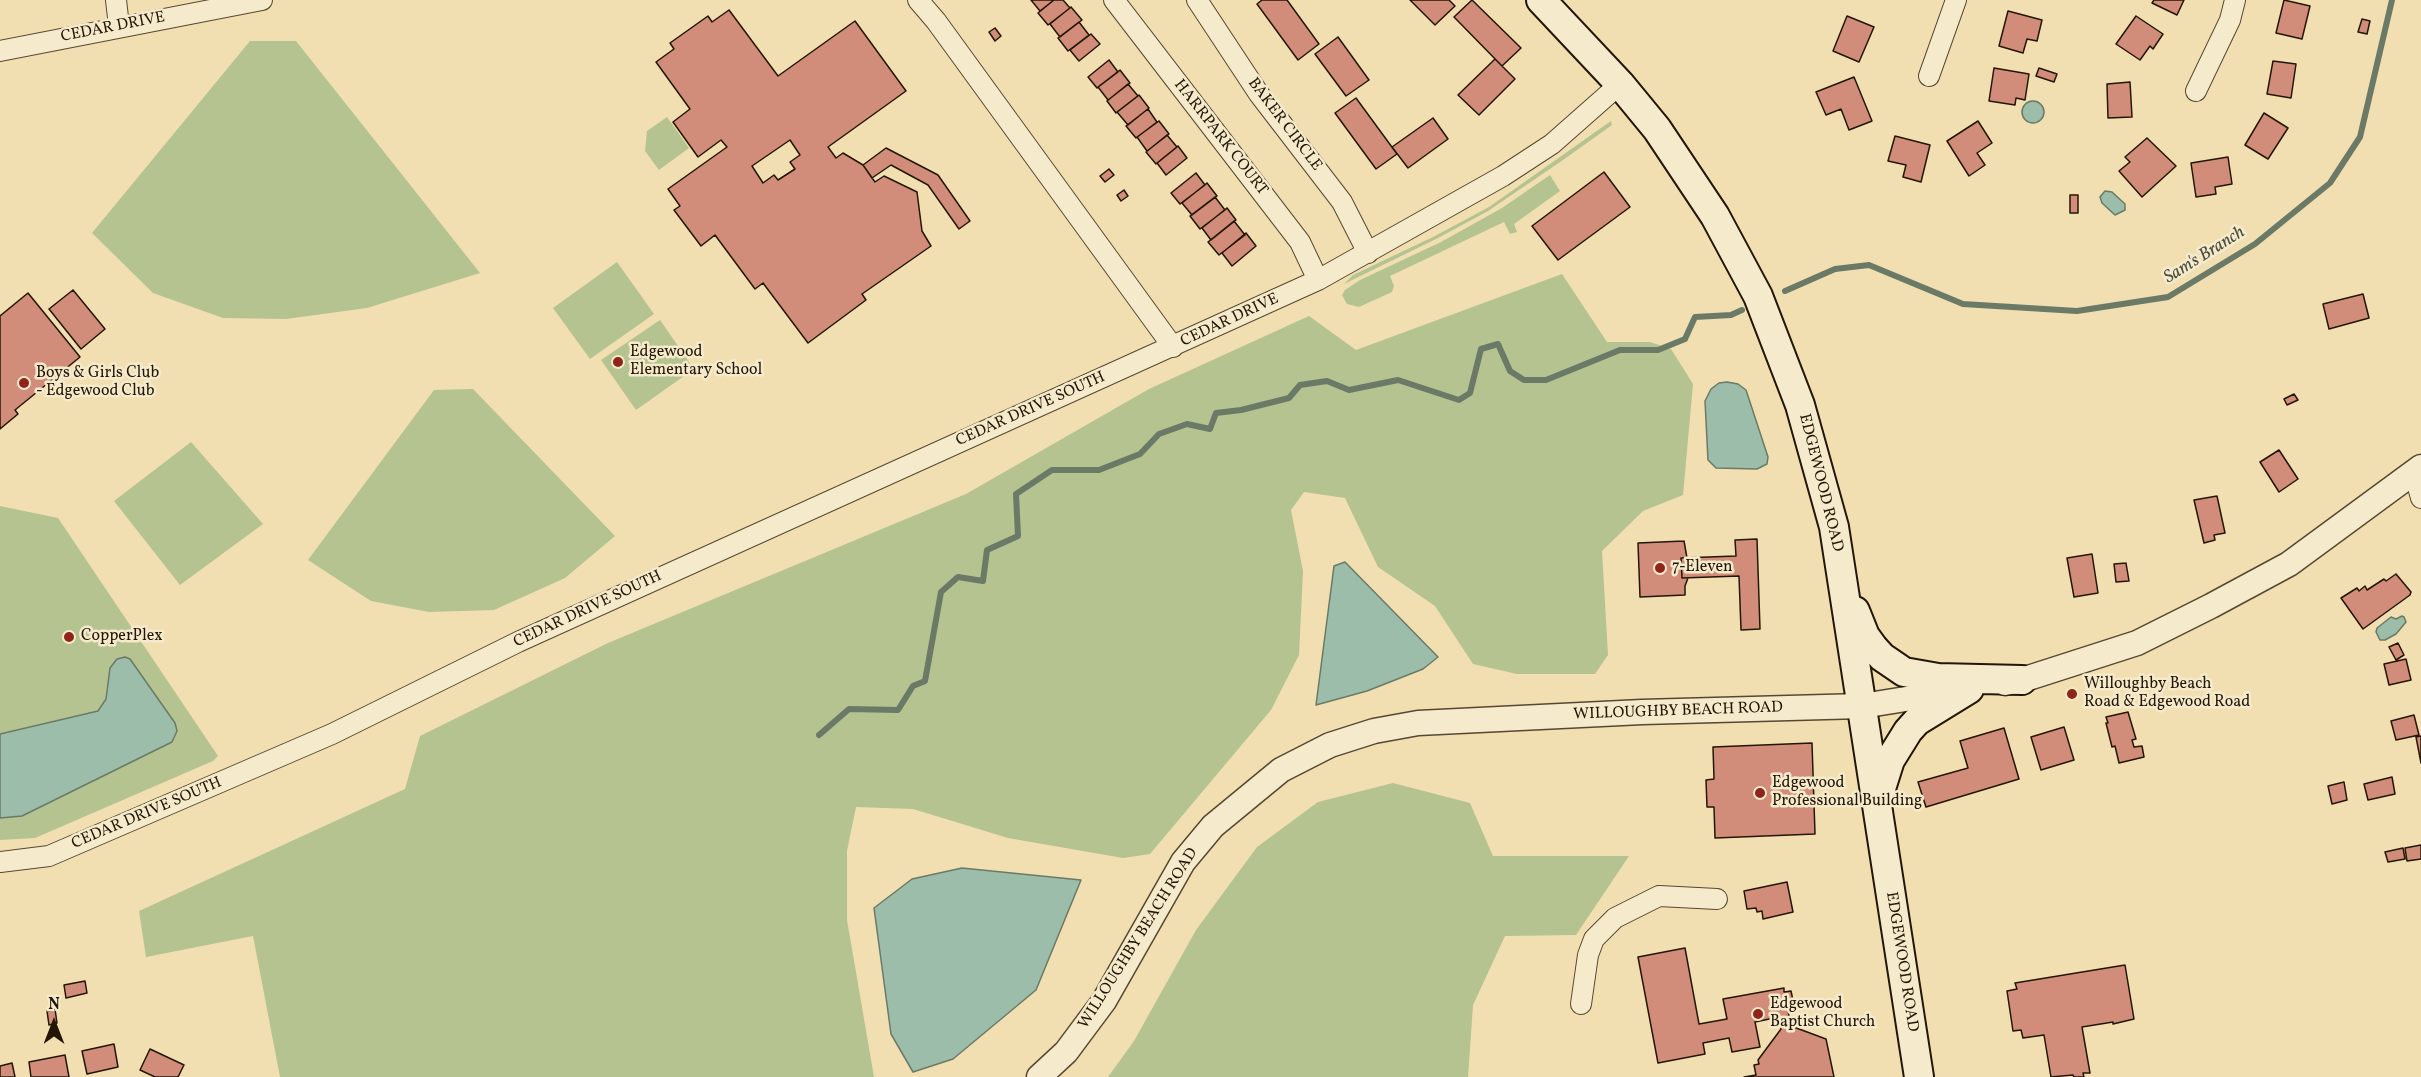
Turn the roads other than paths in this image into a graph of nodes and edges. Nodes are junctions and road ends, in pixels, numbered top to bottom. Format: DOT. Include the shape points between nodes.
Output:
graph roads {
  1 [pos="116,0"];
  2 [pos="262,0"];
  3 [pos="918,0"];
  4 [pos="1114,0"];
  5 [pos="1197,0"];
  6 [pos="1541,0"];
  7 [pos="1956,0"];
  8 [pos="2235,0"];
  9 [pos="119,26"];
  10 [pos="0,51"];
  11 [pos="1929,76"];
  12 [pos="1620,84"];
  13 [pos="2196,91"];
  14 [pos="1368,253"];
  15 [pos="1318,280"];
  16 [pos="1173,347"];
  17 [pos="2418,470"];
  18 [pos="2421,498"];
  19 [pos="1843,581"];
  20 [pos="2022,680"];
  21 [pos="1969,689"];
  22 [pos="1862,706"];
  23 [pos="1876,806"];
  24 [pos="0,862"];
  25 [pos="1717,899"];
  26 [pos="1581,1004"];
  27 [pos="1039,1077"];
  28 [pos="1919,1077"];
  1 -- 9 [label="street"];
  2 -- 9 [label="street, CEDAR DRIVE"];
  3 -- 16 [label="street, CEDAR DRIVE"];
  4 -- 15 [label="street, HARRPARK COURT" via="1300,242"];
  5 -- 14 [label="street, BAKER CIRCLE" via="1259,94 1342,202"];
  6 -- 12 [label="main road, EDGEWOOD ROAD"];
  7 -- 11 [label="street"];
  8 -- 13 [label="street" via="2230,20"];
  9 -- 10 [label="street, CEDAR DRIVE"];
  12 -- 14 [label="street, CEDAR DRIVE" via="1552,144"];
  12 -- 19 [label="main road, EDGEWOOD ROAD" via="1715,216 1758,296 1800,405 1834,527"];
  14 -- 15 [label="street, CEDAR DRIVE"];
  15 -- 16 [label="street, CEDAR DRIVE"];
  16 -- 24 [label="street, CEDAR DRIVE SOUTH" via="539,632 332,734 49,856"];
  17 -- 18 [label="street"];
  17 -- 20 [label="street, WILLOUGHBY BEACH ROAD" via="2289,564 2211,606 2137,643"];
  19 -- 20 [label="main road" via="1865,636 1882,657 1904,672 1938,678"];
  19 -- 22 [label="main road, EDGEWOOD ROAD"];
  20 -- 21 [label="street, WILLOUGHBY BEACH ROAD"];
  21 -- 22 [label="street, WILLOUGHBY BEACH ROAD"];
  21 -- 23 [label="main road" via="1917,721 1908,731 1890,760"];
  22 -- 23 [label="main road, EDGEWOOD ROAD"];
  22 -- 27 [label="street, WILLOUGHBY BEACH ROAD" via="1418,723 1330,745 1281,770 1213,826 1183,862 1104,1000 1066,1052"];
  23 -- 28 [label="main road, EDGEWOOD ROAD"];
  25 -- 26 [label="street" via="1659,896 1616,918 1594,939"];
}
